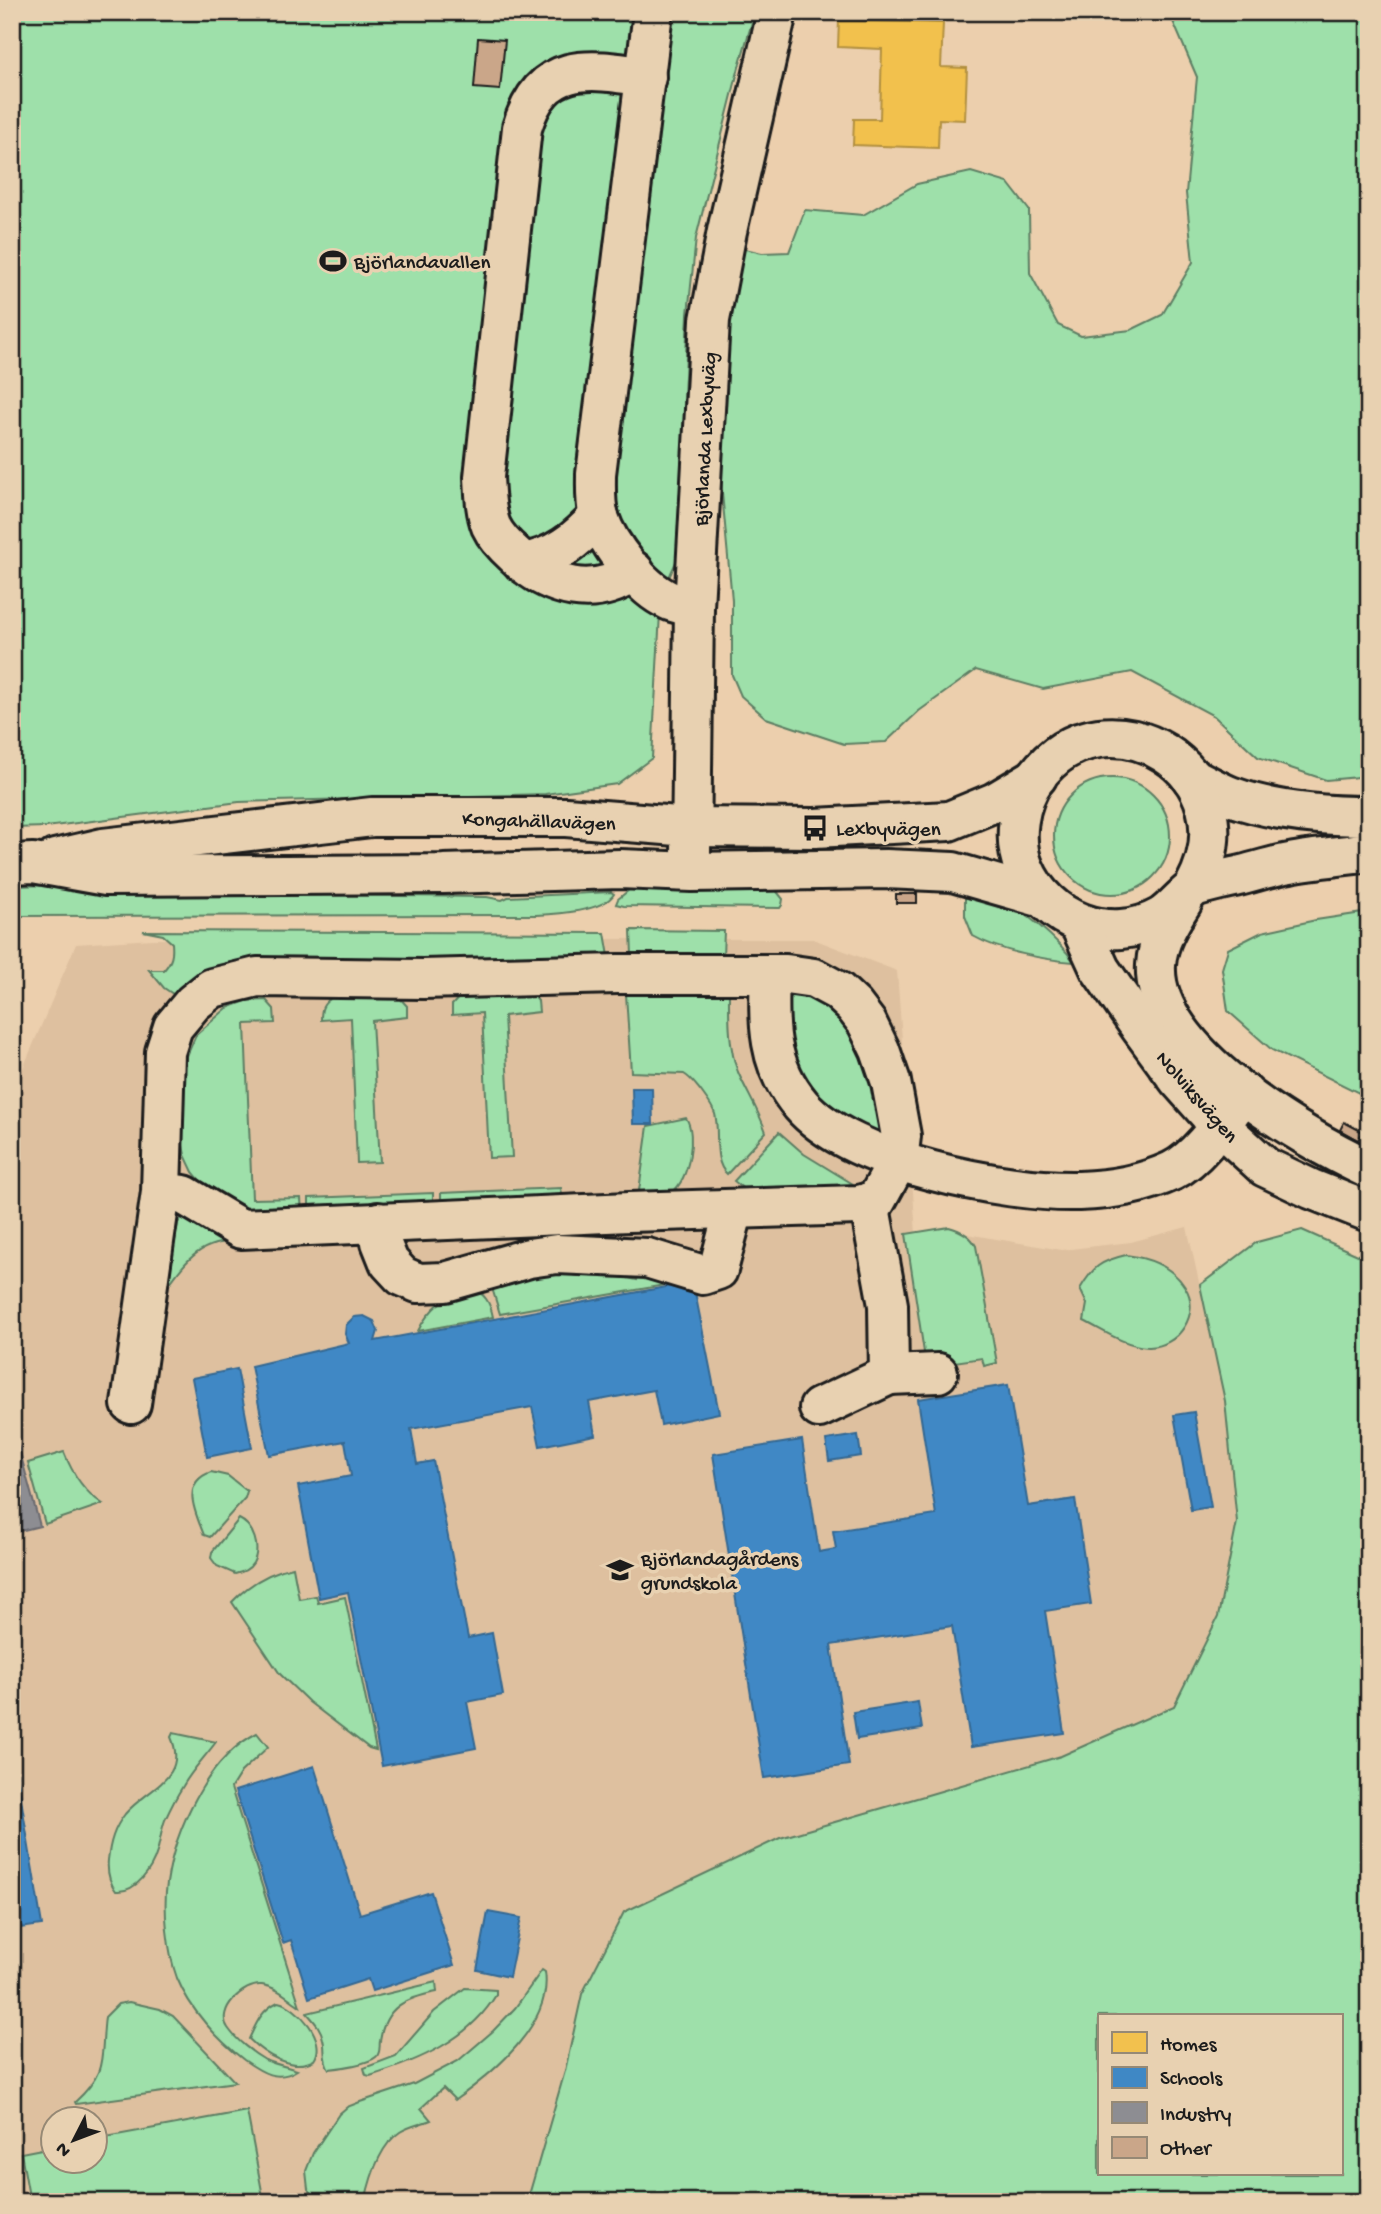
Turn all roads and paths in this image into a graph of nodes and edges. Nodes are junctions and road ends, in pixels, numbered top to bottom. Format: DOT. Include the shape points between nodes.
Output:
graph roads {
  1 [pos="653,12"];
  2 [pos="777,12"];
  3 [pos="646,77"];
  4 [pos="599,516"];
  5 [pos="523,563"];
  6 [pos="634,571"];
  7 [pos="694,607"];
  8 [pos="1037,776"];
  9 [pos="1191,776"];
  10 [pos="1369,816"];
  11 [pos="690,827"];
  12 [pos="1369,852"];
  13 [pos="23,863"];
  14 [pos="692,872"];
  15 [pos="1189,893"];
  16 [pos="1043,898"];
  17 [pos="1079,923"];
  18 [pos="770,974"];
  19 [pos="1244,1094"];
  20 [pos="1219,1125"];
  21 [pos="898,1161"];
  22 [pos="1369,1169"];
  23 [pos="161,1192"];
  24 [pos="869,1202"];
  25 [pos="734,1209"];
  26 [pos="1369,1212"];
  27 [pos="378,1222"];
  28 [pos="938,1373"];
  29 [pos="889,1376"];
  30 [pos="131,1404"];
  31 [pos="819,1408"];
  1 -- 3 [label="street"];
  2 -- 7 [label="street, Björlanda Lexbyväg" via="710,320"];
  3 -- 4 [label="street" via="596,474"];
  3 -- 5 [label="street" via="602,70 565,74 535,97 522,128 484,477 492,530"];
  4 -- 5 [label="street" via="553,555"];
  4 -- 6 [label="street"];
  5 -- 6 [label="street" via="557,584 576,587 613,584"];
  6 -- 7 [label="street" via="668,601"];
  7 -- 11 [label="street, Björlanda Lexbyväg"];
  8 -- 9 [label="street, Kongahällavägen" via="1074,746 1114,738 1154,746"];
  8 -- 11 [label="street, Kongahällavägen" via="995,802 949,821 815,828"];
  8 -- 16 [label="street, Kongahällavägen" via="1027,793 1018,829 1023,866"];
  9 -- 10 [label="street, Kongahällavägen" via="1230,795 1276,808"];
  9 -- 15 [label="street, Kongahällavägen" via="1206,807 1210,840 1205,864"];
  11 -- 13 [label="street, Kongahällavägen" via="566,817 372,817 103,848"];
  11 -- 14 [label="street, Björlanda Lexbyväg"];
  12 -- 15 [label="street, Kongahällavägen" via="1290,863"];
  13 -- 14 [label="street, Kongahällavägen" via="106,876"];
  14 -- 16 [label="street, Kongahällavägen" via="953,872"];
  15 -- 17 [label="street, Kongahällavägen" via="1162,917 1136,927 1107,929"];
  15 -- 19 [label="street, Nolviksvägen" via="1165,931 1156,965 1160,990 1182,1037"];
  16 -- 17 [label="street, Kongahällavägen"];
  17 -- 20 [label="street, Nolviksvägen" via="1100,969 1178,1079"];
  18 -- 21 [label="street" via="768,1022 776,1061 786,1082 822,1124 852,1143"];
  18 -- 21 [label="street" via="814,978 838,991 867,1023 891,1082 901,1136"];
  18 -- 23 [label="street" via="257,977 212,988 173,1027 165,1052"];
  19 -- 20 [label="street"];
  19 -- 22 [label="street, Nolviksvägen" via="1288,1126"];
  20 -- 21 [label="street" via="1191,1159 1173,1170 1111,1188 1078,1191 991,1185"];
  20 -- 26 [label="street, Nolviksvägen" via="1265,1167"];
  21 -- 24 [label="street" via="876,1201"];
  23 -- 27 [label="street" via="184,1195 241,1229"];
  23 -- 30 [label="street"];
  24 -- 25 [label="street"];
  24 -- 29 [label="street" via="888,1305"];
  25 -- 27 [label="street"];
  25 -- 27 [label="street" via="718,1270 703,1275 647,1258 556,1254 444,1282 418,1283 402,1276 389,1262"];
  28 -- 29 [label="street"];
  29 -- 31 [label="street"];
}
